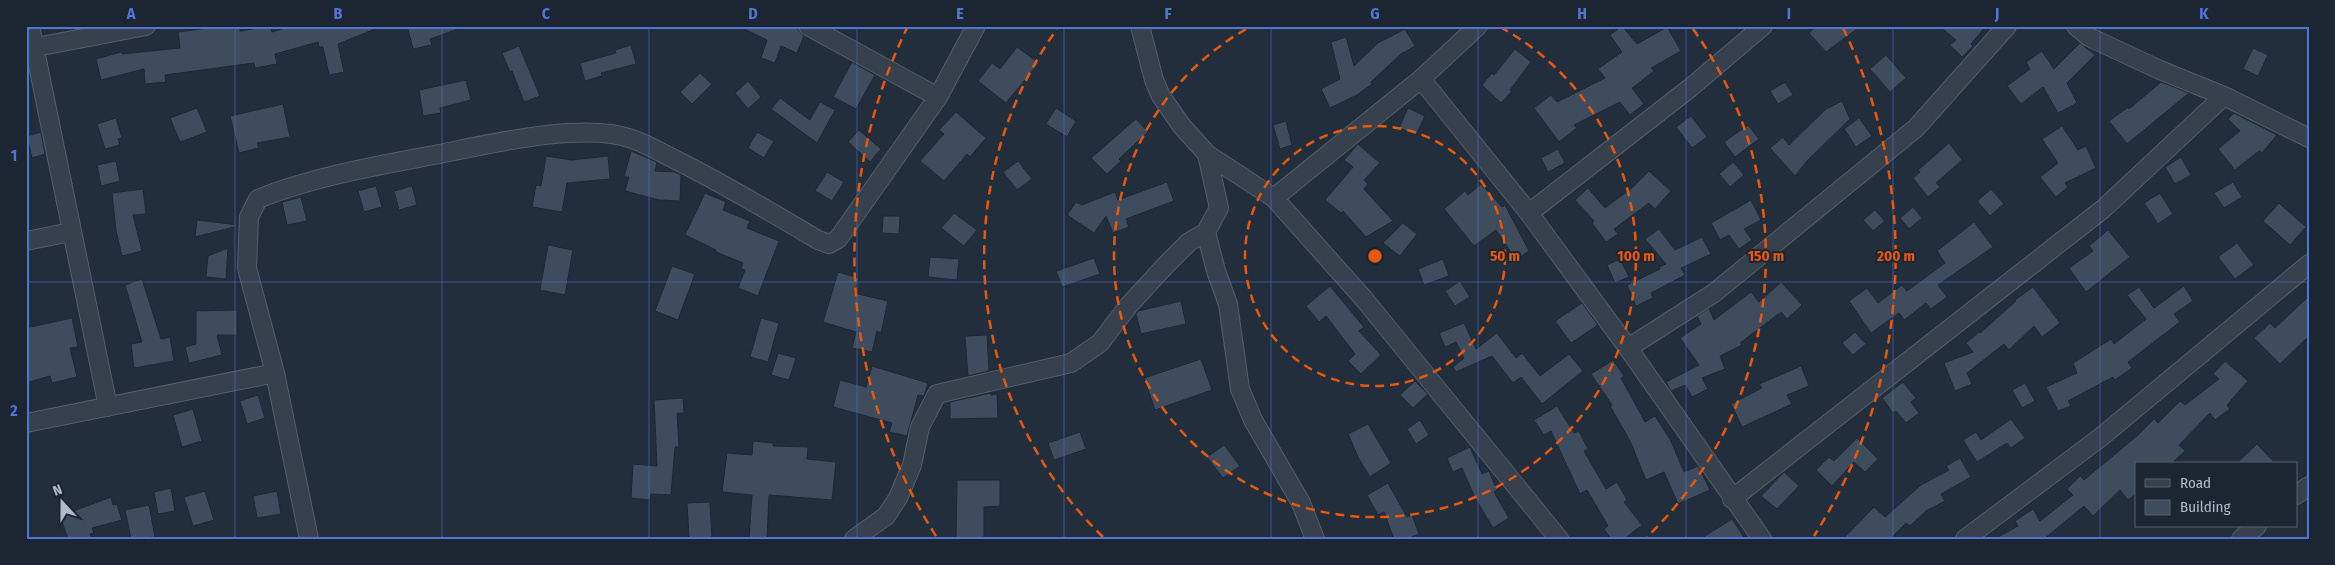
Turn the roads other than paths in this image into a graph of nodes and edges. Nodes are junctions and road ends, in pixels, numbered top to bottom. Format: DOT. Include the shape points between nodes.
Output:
graph roads {
  1 [pos="30,26"];
  2 [pos="146,26"];
  3 [pos="808,26"];
  4 [pos="976,26"];
  5 [pos="1140,26"];
  6 [pos="1478,26"];
  7 [pos="1763,26"];
  8 [pos="2007,26"];
  9 [pos="2076,26"];
  10 [pos="30,48"];
  11 [pos="1421,79"];
  12 [pos="2224,96"];
  13 [pos="938,97"];
  14 [pos="2309,138"];
  15 [pos="1206,154"];
  16 [pos="1274,198"];
  17 [pos="1529,213"];
  18 [pos="71,232"];
  19 [pos="1206,232"];
  20 [pos="26,241"];
  21 [pos="2309,264"];
  22 [pos="1628,348"];
  23 [pos="275,373"];
  24 [pos="108,407"];
  25 [pos="26,424"];
  26 [pos="2309,486"];
  27 [pos="2298,494"];
  28 [pos="1732,499"];
  29 [pos="2255,528"];
  30 [pos="309,539"];
  31 [pos="854,539"];
  32 [pos="1315,539"];
  33 [pos="1559,539"];
  34 [pos="1762,539"];
  35 [pos="1966,539"];
  36 [pos="2241,539"];
  1 -- 10 [label="street"];
  2 -- 10 [label="street"];
  3 -- 13 [label="street"];
  4 -- 13 [label="street"];
  5 -- 15 [label="street" via="1160,96"];
  6 -- 11 [label="street"];
  7 -- 17 [label="street" via="1690,88"];
  8 -- 22 [label="street" via="1916,128 1714,293"];
  9 -- 12 [label="street" via="2088,37"];
  10 -- 18 [label="street"];
  11 -- 16 [label="street"];
  11 -- 17 [label="street"];
  12 -- 14 [label="street"];
  12 -- 28 [label="street" via="2103,209"];
  13 -- 23 [label="street" via="838,239 829,244 732,188 631,138 601,133 498,142 388,164 278,191 258,199 249,217 247,268"];
  15 -- 16 [label="street"];
  15 -- 19 [label="street" via="1219,208"];
  16 -- 33 [label="street" via="1364,298"];
  17 -- 22 [label="street"];
  18 -- 20 [label="street"];
  18 -- 24 [label="street"];
  19 -- 31 [label="street" via="1189,242 1171,260 1100,343 1071,363 937,394 920,427 912,465 898,498 886,516"];
  19 -- 32 [label="street" via="1228,304 1240,389 1253,420 1301,503"];
  21 -- 35 [label="street" via="2102,437"];
  22 -- 28 [label="street"];
  23 -- 24 [label="street"];
  23 -- 30 [label="street"];
  24 -- 25 [label="street"];
  26 -- 27 [label="street"];
  28 -- 34 [label="street"];
  29 -- 36 [label="street"];
}
